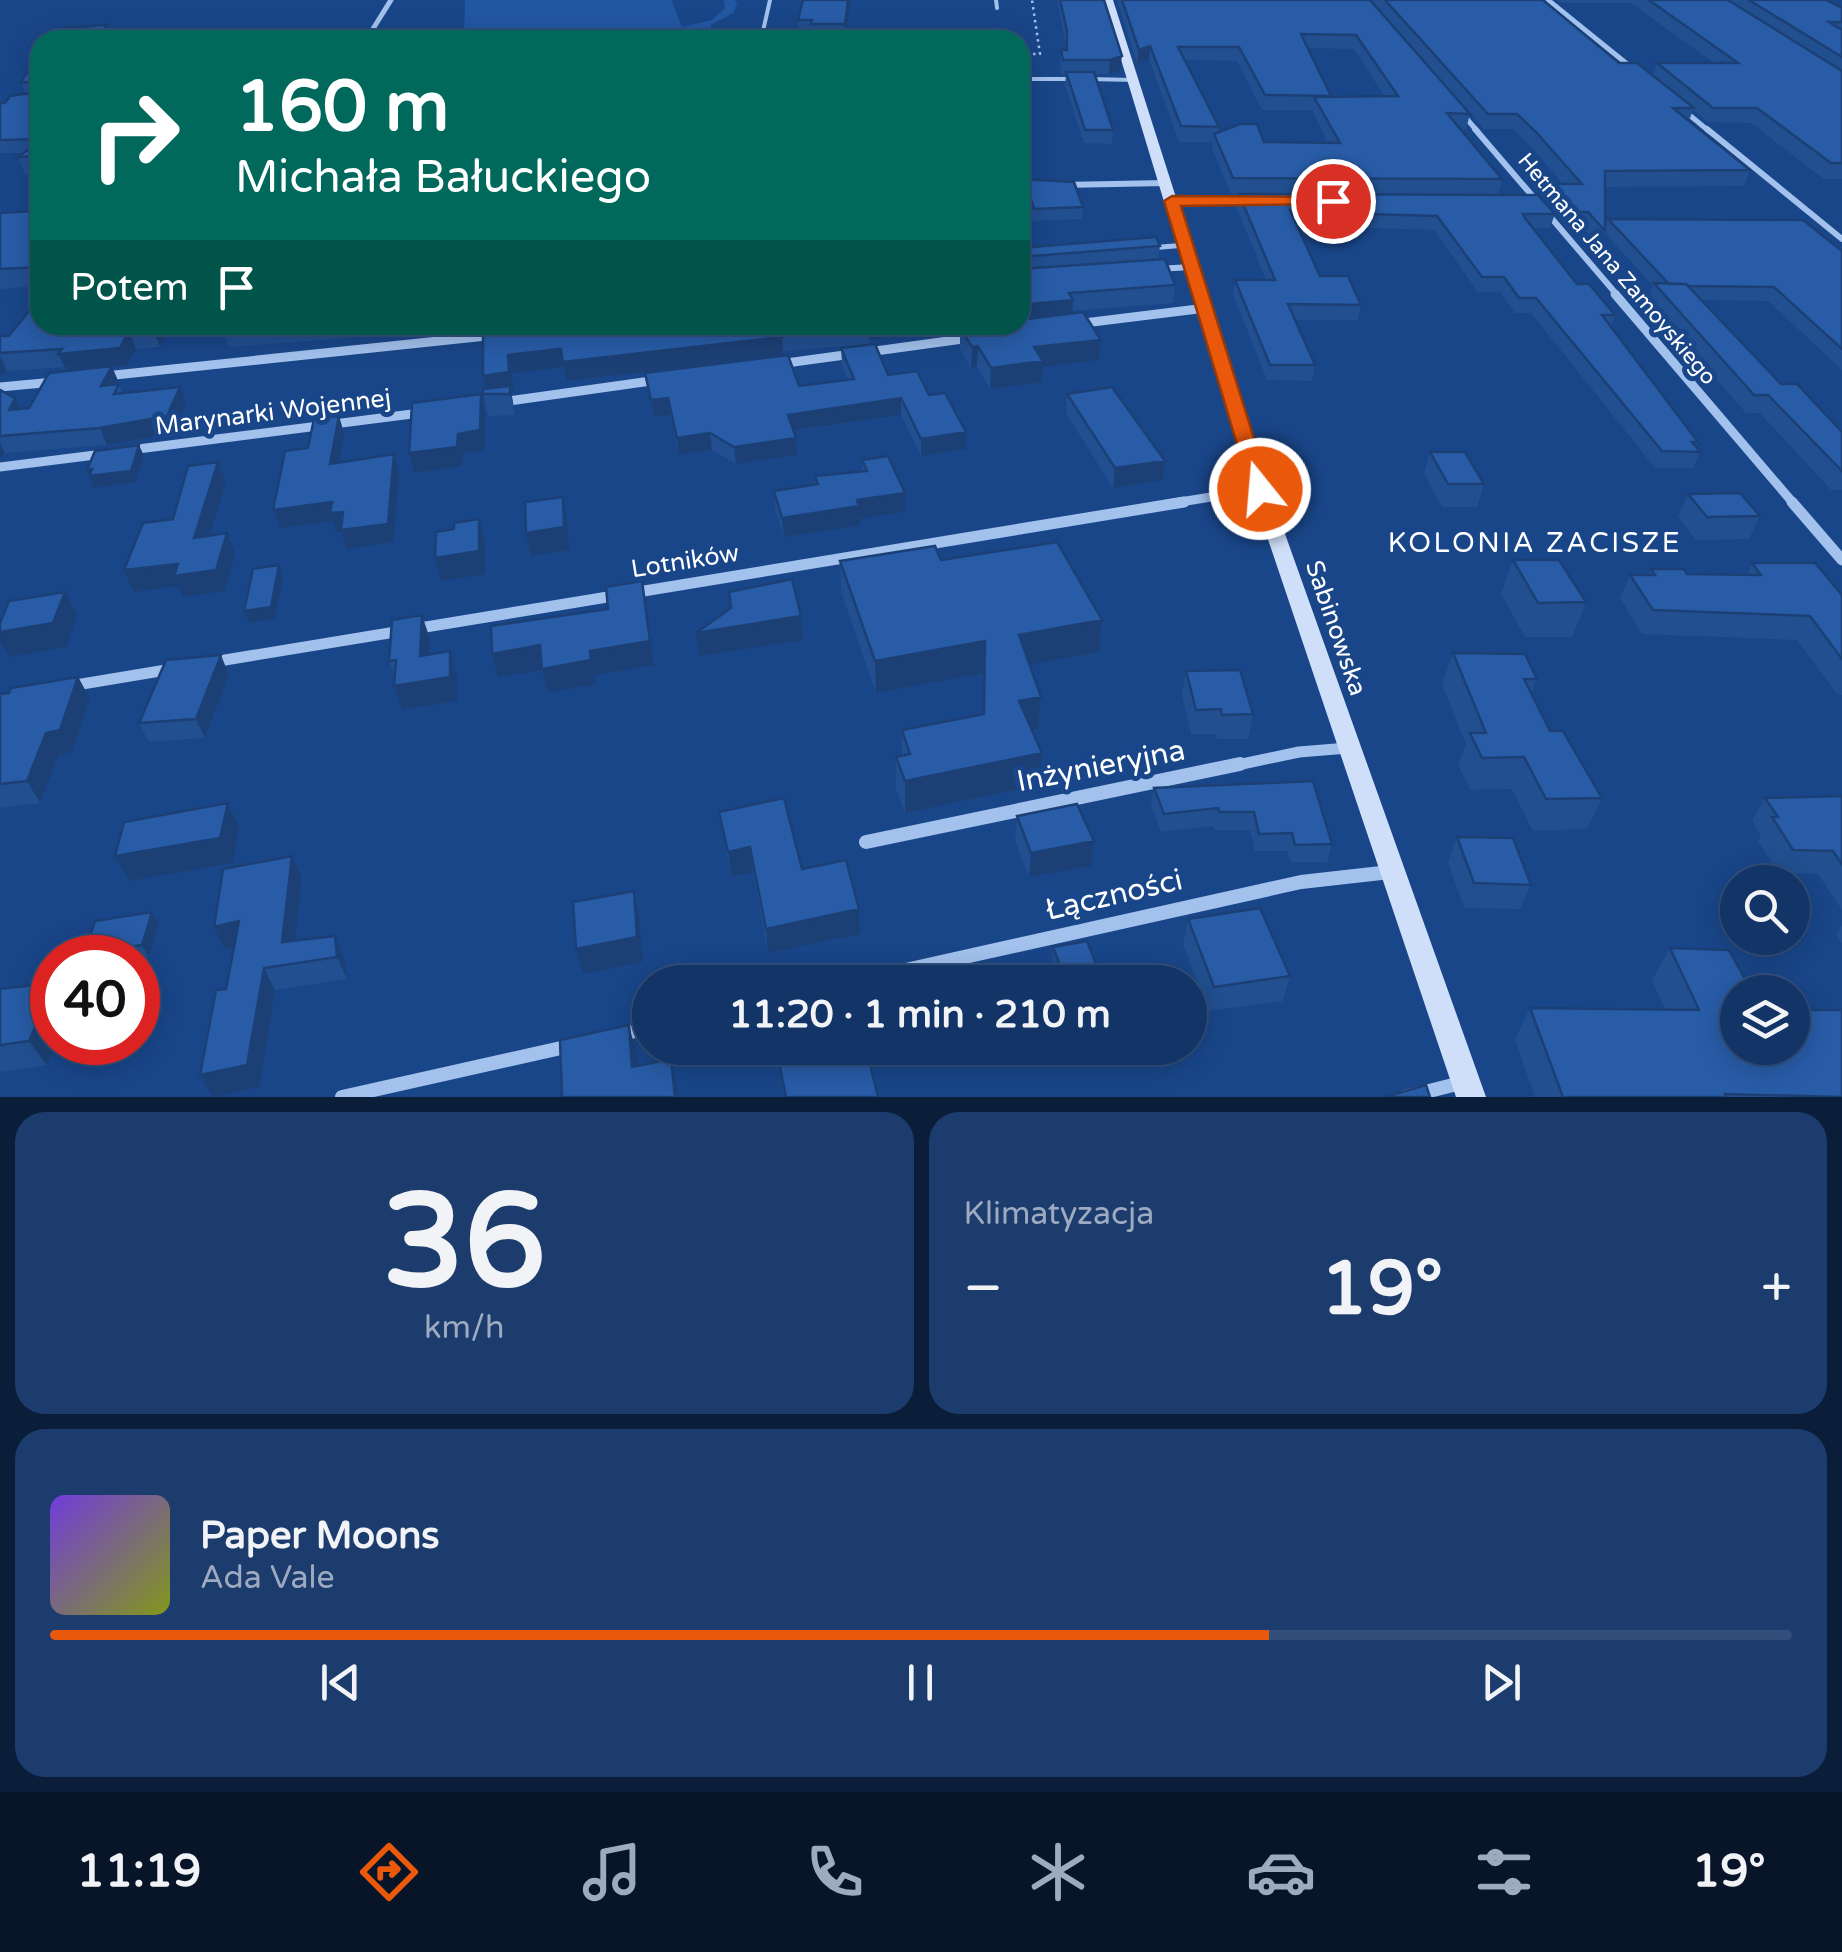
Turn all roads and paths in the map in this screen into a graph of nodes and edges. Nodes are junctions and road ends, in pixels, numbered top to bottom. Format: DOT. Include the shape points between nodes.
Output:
graph roads {
  1 [pos="391,0"];
  2 [pos="770,0"];
  3 [pos="996,0"];
  4 [pos="1032,0"];
  5 [pos="1108,0"];
  6 [pos="1548,0"];
  7 [pos="997,8"];
  8 [pos="762,28"];
  9 [pos="372,30"];
  10 [pos="735,30"];
  11 [pos="1030,54"];
  12 [pos="1640,75"];
  13 [pos="1030,79"];
  14 [pos="1134,80"];
  15 [pos="1668,97"];
  16 [pos="1458,110"];
  17 [pos="1056,185"];
  18 [pos="1169,192"];
  19 [pos="1266,201"];
  20 [pos="1518,202"];
  21 [pos="1537,202"];
  22 [pos="1842,239"];
  23 [pos="1186,245"];
  24 [pos="1149,248"];
  25 [pos="1193,267"];
  26 [pos="1138,270"];
  27 [pos="1206,308"];
  28 [pos="1056,326"];
  29 [pos="496,335"];
  30 [pos="978,337"];
  31 [pos="760,366"];
  32 [pos="95,378"];
  33 [pos="662,380"];
  34 [pos="57,382"];
  35 [pos="0,388"];
  36 [pos="484,404"];
  37 [pos="425,412"];
  38 [pos="0,467"];
  39 [pos="1260,489"];
  40 [pos="1842,560"];
  41 [pos="197,665"];
  42 [pos="177,668"];
  43 [pos="59,688"];
  44 [pos="1348,748"];
  45 [pos="866,842"];
  46 [pos="1390,872"];
  47 [pos="928,965"];
  48 [pos="632,1032"];
  49 [pos="612,1036"];
  50 [pos="592,1041"];
  51 [pos="1469,1089"];
  52 [pos="342,1097"];
  53 [pos="1405,1097"];
  1 -- 9 [label="street"];
  2 -- 8 [label="lane"];
  3 -- 7 [label="lane"];
  4 -- 11 [label="path" via="1040,54"];
  5 -- 14 [label="street, Sabinowska"];
  6 -- 12 [label="street"];
  8 -- 10 [label="path"];
  13 -- 14 [label="lane"];
  14 -- 18 [label="street, Sabinowska"];
  15 -- 22 [label="street"];
  16 -- 21 [label="street, Hetmana Jana Zamoyskiego"];
  17 -- 18 [label="street"];
  18 -- 19 [label="street"];
  18 -- 23 [label="street, Sabinowska"];
  20 -- 21 [label="street"];
  21 -- 40 [label="street, Hetmana Jana Zamoyskiego"];
  23 -- 24 [label="lane"];
  23 -- 25 [label="street, Sabinowska"];
  25 -- 26 [label="street"];
  25 -- 27 [label="street, Sabinowska"];
  27 -- 28 [label="street"];
  27 -- 39 [label="street, Sabinowska"];
  29 -- 32 [label="street"];
  30 -- 31 [label="street"];
  33 -- 36 [label="street"];
  34 -- 35 [label="street"];
  37 -- 38 [label="street, Marynarki Wojennej"];
  39 -- 41 [label="street, Lotników"];
  39 -- 44 [label="street, Sabinowska"];
  42 -- 43 [label="street"];
  44 -- 45 [label="street, Inżynieryjna" via="1299,752"];
  44 -- 46 [label="street, Sabinowska"];
  46 -- 47 [label="street, Łączności" via="1301,882"];
  46 -- 51 [label="street, Sabinowska"];
  48 -- 49 [label="street"];
  50 -- 52 [label="street"];
  51 -- 53 [label="street"];
}
